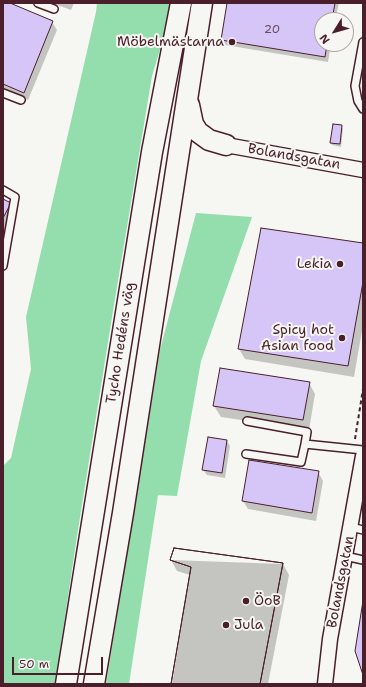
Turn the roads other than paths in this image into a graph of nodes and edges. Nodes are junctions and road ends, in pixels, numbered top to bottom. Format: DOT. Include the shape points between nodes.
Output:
graph roads {
  1 [pos="38,3"];
  2 [pos="181,3"];
  3 [pos="202,3"];
  4 [pos="54,9"];
  5 [pos="363,42"];
  6 [pos="3,93"];
  7 [pos="188,96"];
  8 [pos="22,100"];
  9 [pos="363,109"];
  10 [pos="226,145"];
  11 [pos="177,164"];
  12 [pos="363,170"];
  13 [pos="3,190"];
  14 [pos="3,266"];
  15 [pos="247,421"];
  16 [pos="305,444"];
  17 [pos="363,450"];
  18 [pos="358,452"];
  19 [pos="246,454"];
  20 [pos="357,528"];
  21 [pos="345,556"];
  22 [pos="363,560"];
  23 [pos="66,684"];
  24 [pos="94,684"];
  25 [pos="325,684"];
  1 -- 4 [label="lane"];
  2 -- 23 [label="main road, Tycho Hedéns väg" via="152,152"];
  3 -- 7 [label="main road, Tycho Hedéns väg"];
  5 -- 9 [label="lane" via="355,86 358,101"];
  6 -- 8 [label="lane"];
  7 -- 10 [label="main road" via="193,124 198,132 209,140"];
  7 -- 11 [label="main road, Tycho Hedéns väg"];
  10 -- 11 [label="main road" via="200,146"];
  10 -- 12 [label="street, Bolandsgatan"];
  11 -- 24 [label="main road, Tycho Hedéns väg"];
  13 -- 14 [label="lane" via="15,197"];
  15 -- 16 [label="lane" via="307,432"];
  16 -- 18 [label="lane"];
  16 -- 19 [label="lane" via="301,462"];
  17 -- 18 [label="lane"];
  18 -- 20 [label="street, Bolandsgatan"];
  20 -- 21 [label="street, Bolandsgatan"];
  21 -- 22 [label="lane"];
  21 -- 25 [label="street, Bolandsgatan" via="330,639"];
}
